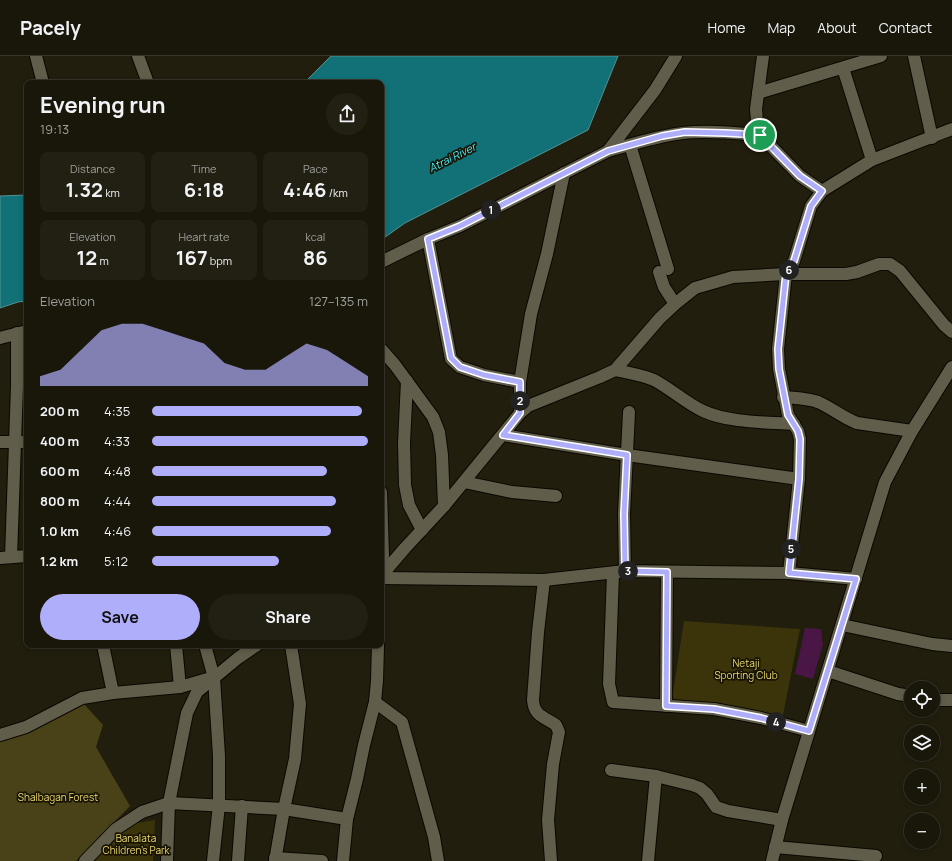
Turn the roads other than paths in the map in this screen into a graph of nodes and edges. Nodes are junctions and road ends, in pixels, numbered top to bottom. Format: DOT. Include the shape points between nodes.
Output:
graph roads {
  1 [pos="36,56"];
  2 [pos="138,56"];
  3 [pos="676,56"];
  4 [pos="763,56"];
  5 [pos="881,56"];
  6 [pos="914,56"];
  7 [pos="843,68"];
  8 [pos="42,80"];
  9 [pos="147,80"];
  10 [pos="758,93"];
  11 [pos="952,129"];
  12 [pos="760,135"];
  13 [pos="932,138"];
  14 [pos="630,145"];
  15 [pos="608,151"];
  16 [pos="872,160"];
  17 [pos="564,173"];
  18 [pos="822,191"];
  19 [pos="428,239"];
  20 [pos="384,261"];
  21 [pos="786,274"];
  22 [pos="674,304"];
  23 [pos="22,332"];
  24 [pos="952,332"];
  25 [pos="0,338"];
  26 [pos="384,353"];
  27 [pos="952,367"];
  28 [pos="615,370"];
  29 [pos="949,379"];
  30 [pos="407,381"];
  31 [pos="520,382"];
  32 [pos="784,397"];
  33 [pos="630,412"];
  34 [pos="520,413"];
  35 [pos="794,424"];
  36 [pos="912,431"];
  37 [pos="503,435"];
  38 [pos="0,442"];
  39 [pos="14,442"];
  40 [pos="24,442"];
  41 [pos="627,455"];
  42 [pos="799,479"];
  43 [pos="464,482"];
  44 [pos="556,496"];
  45 [pos="444,506"];
  46 [pos="422,530"];
  47 [pos="24,556"];
  48 [pos="5,557"];
  49 [pos="619,572"];
  50 [pos="667,572"];
  51 [pos="789,573"];
  52 [pos="384,574"];
  53 [pos="384,577"];
  54 [pos="856,579"];
  55 [pos="544,580"];
  56 [pos="842,625"];
  57 [pos="952,646"];
  58 [pos="104,648"];
  59 [pos="176,648"];
  60 [pos="206,648"];
  61 [pos="240,648"];
  62 [pos="253,648"];
  63 [pos="291,648"];
  64 [pos="378,648"];
  65 [pos="238,658"];
  66 [pos="828,671"];
  67 [pos="214,678"];
  68 [pos="180,687"];
  69 [pos="113,693"];
  70 [pos="904,695"];
  71 [pos="940,700"];
  72 [pos="952,700"];
  73 [pos="375,702"];
  74 [pos="666,706"];
  75 [pos="809,731"];
  76 [pos="0,735"];
  77 [pos="611,770"];
  78 [pos="656,776"];
  79 [pos="169,803"];
  80 [pos="218,805"];
  81 [pos="242,806"];
  82 [pos="284,809"];
  83 [pos="346,819"];
  84 [pos="782,820"];
  85 [pos="775,847"];
  86 [pos="876,856"];
  87 [pos="275,860"];
  88 [pos="85,861"];
  89 [pos="167,861"];
  90 [pos="213,861"];
  91 [pos="238,861"];
  92 [pos="322,861"];
  93 [pos="343,861"];
  94 [pos="438,861"];
  95 [pos="551,861"];
  96 [pos="648,861"];
  97 [pos="772,861"];
  1 -- 8 [label="street"];
  2 -- 9 [label="street"];
  3 -- 15 [label="street" via="655,90"];
  4 -- 10 [label="street"];
  5 -- 7 [label="street"];
  6 -- 13 [label="street"];
  7 -- 10 [label="street"];
  7 -- 16 [label="street"];
  10 -- 12 [label="street" via="757,121"];
  11 -- 13 [label="street"];
  12 -- 14 [label="street" via="685,132"];
  12 -- 18 [label="street" via="800,176"];
  13 -- 16 [label="street"];
  14 -- 15 [label="street"];
  14 -- 22 [label="street" via="663,270 664,287"];
  15 -- 17 [label="street"];
  16 -- 18 [label="street"];
  17 -- 19 [label="street" via="460,226"];
  17 -- 31 [label="street" via="531,314"];
  18 -- 21 [label="street" via="811,206 794,261"];
  19 -- 20 [label="street"];
  19 -- 31 [label="street" via="451,358 460,367"];
  21 -- 22 [label="street" via="733,277 715,281 695,288"];
  21 -- 24 [label="street" via="846,274 879,264 890,264 900,270"];
  21 -- 32 [label="street" via="778,349"];
  22 -- 28 [label="street"];
  23 -- 25 [label="street"];
  23 -- 39 [label="street"];
  26 -- 30 [label="street"];
  27 -- 29 [label="street"];
  28 -- 34 [label="street" via="528,406"];
  28 -- 35 [label="street" via="654,380 699,408 716,415 745,421"];
  29 -- 36 [label="street"];
  30 -- 45 [label="street" via="433,417 439,432"];
  30 -- 46 [label="street" via="405,484 409,505"];
  31 -- 34 [label="street"];
  32 -- 35 [label="street" via="788,415"];
  32 -- 36 [label="street" via="819,403 857,423"];
  33 -- 41 [label="street"];
  34 -- 37 [label="street"];
  35 -- 42 [label="street" via="800,439"];
  36 -- 54 [label="street" via="885,482"];
  37 -- 41 [label="street"];
  37 -- 43 [label="street"];
  38 -- 39 [label="street"];
  39 -- 40 [label="street"];
  39 -- 48 [label="street"];
  41 -- 42 [label="street"];
  41 -- 49 [label="street"];
  42 -- 51 [label="street"];
  43 -- 44 [label="street" via="512,492"];
  43 -- 45 [label="street"];
  45 -- 46 [label="street"];
  46 -- 52 [label="street"];
  47 -- 48 [label="street"];
  49 -- 50 [label="street"];
  49 -- 55 [label="street"];
  49 -- 74 [label="street" via="609,684 613,702"];
  50 -- 51 [label="street"];
  50 -- 74 [label="street"];
  51 -- 54 [label="street"];
  53 -- 55 [label="street"];
  54 -- 56 [label="street"];
  55 -- 95 [label="street" via="533,700 534,708 556,725 559,732 548,820"];
  56 -- 57 [label="street"];
  56 -- 66 [label="street"];
  58 -- 69 [label="street"];
  59 -- 68 [label="street"];
  60 -- 67 [label="street"];
  61 -- 65 [label="street"];
  62 -- 65 [label="street"];
  63 -- 82 [label="street" via="300,704 295,759"];
  64 -- 73 [label="street"];
  65 -- 67 [label="street"];
  66 -- 70 [label="street"];
  66 -- 75 [label="street"];
  67 -- 68 [label="street"];
  67 -- 79 [label="street" via="197,692 187,713"];
  67 -- 80 [label="street" via="219,756"];
  68 -- 69 [label="street"];
  69 -- 76 [label="street" via="82,698 26,727"];
  71 -- 72 [label="street"];
  73 -- 83 [label="street"];
  73 -- 94 [label="street" via="402,722 434,837"];
  74 -- 75 [label="street" via="714,709"];
  75 -- 84 [label="street"];
  77 -- 78 [label="street"];
  78 -- 84 [label="street" via="700,788 716,807"];
  78 -- 96 [label="street"];
  79 -- 80 [label="street"];
  79 -- 88 [label="street" via="142,812 116,828"];
  79 -- 89 [label="street"];
  80 -- 81 [label="street"];
  80 -- 90 [label="street"];
  81 -- 82 [label="street"];
  81 -- 91 [label="street"];
  82 -- 83 [label="street"];
  82 -- 87 [label="street"];
  83 -- 93 [label="street"];
  84 -- 85 [label="street"];
  85 -- 86 [label="street"];
  85 -- 97 [label="street"];
  87 -- 92 [label="street"];
}
